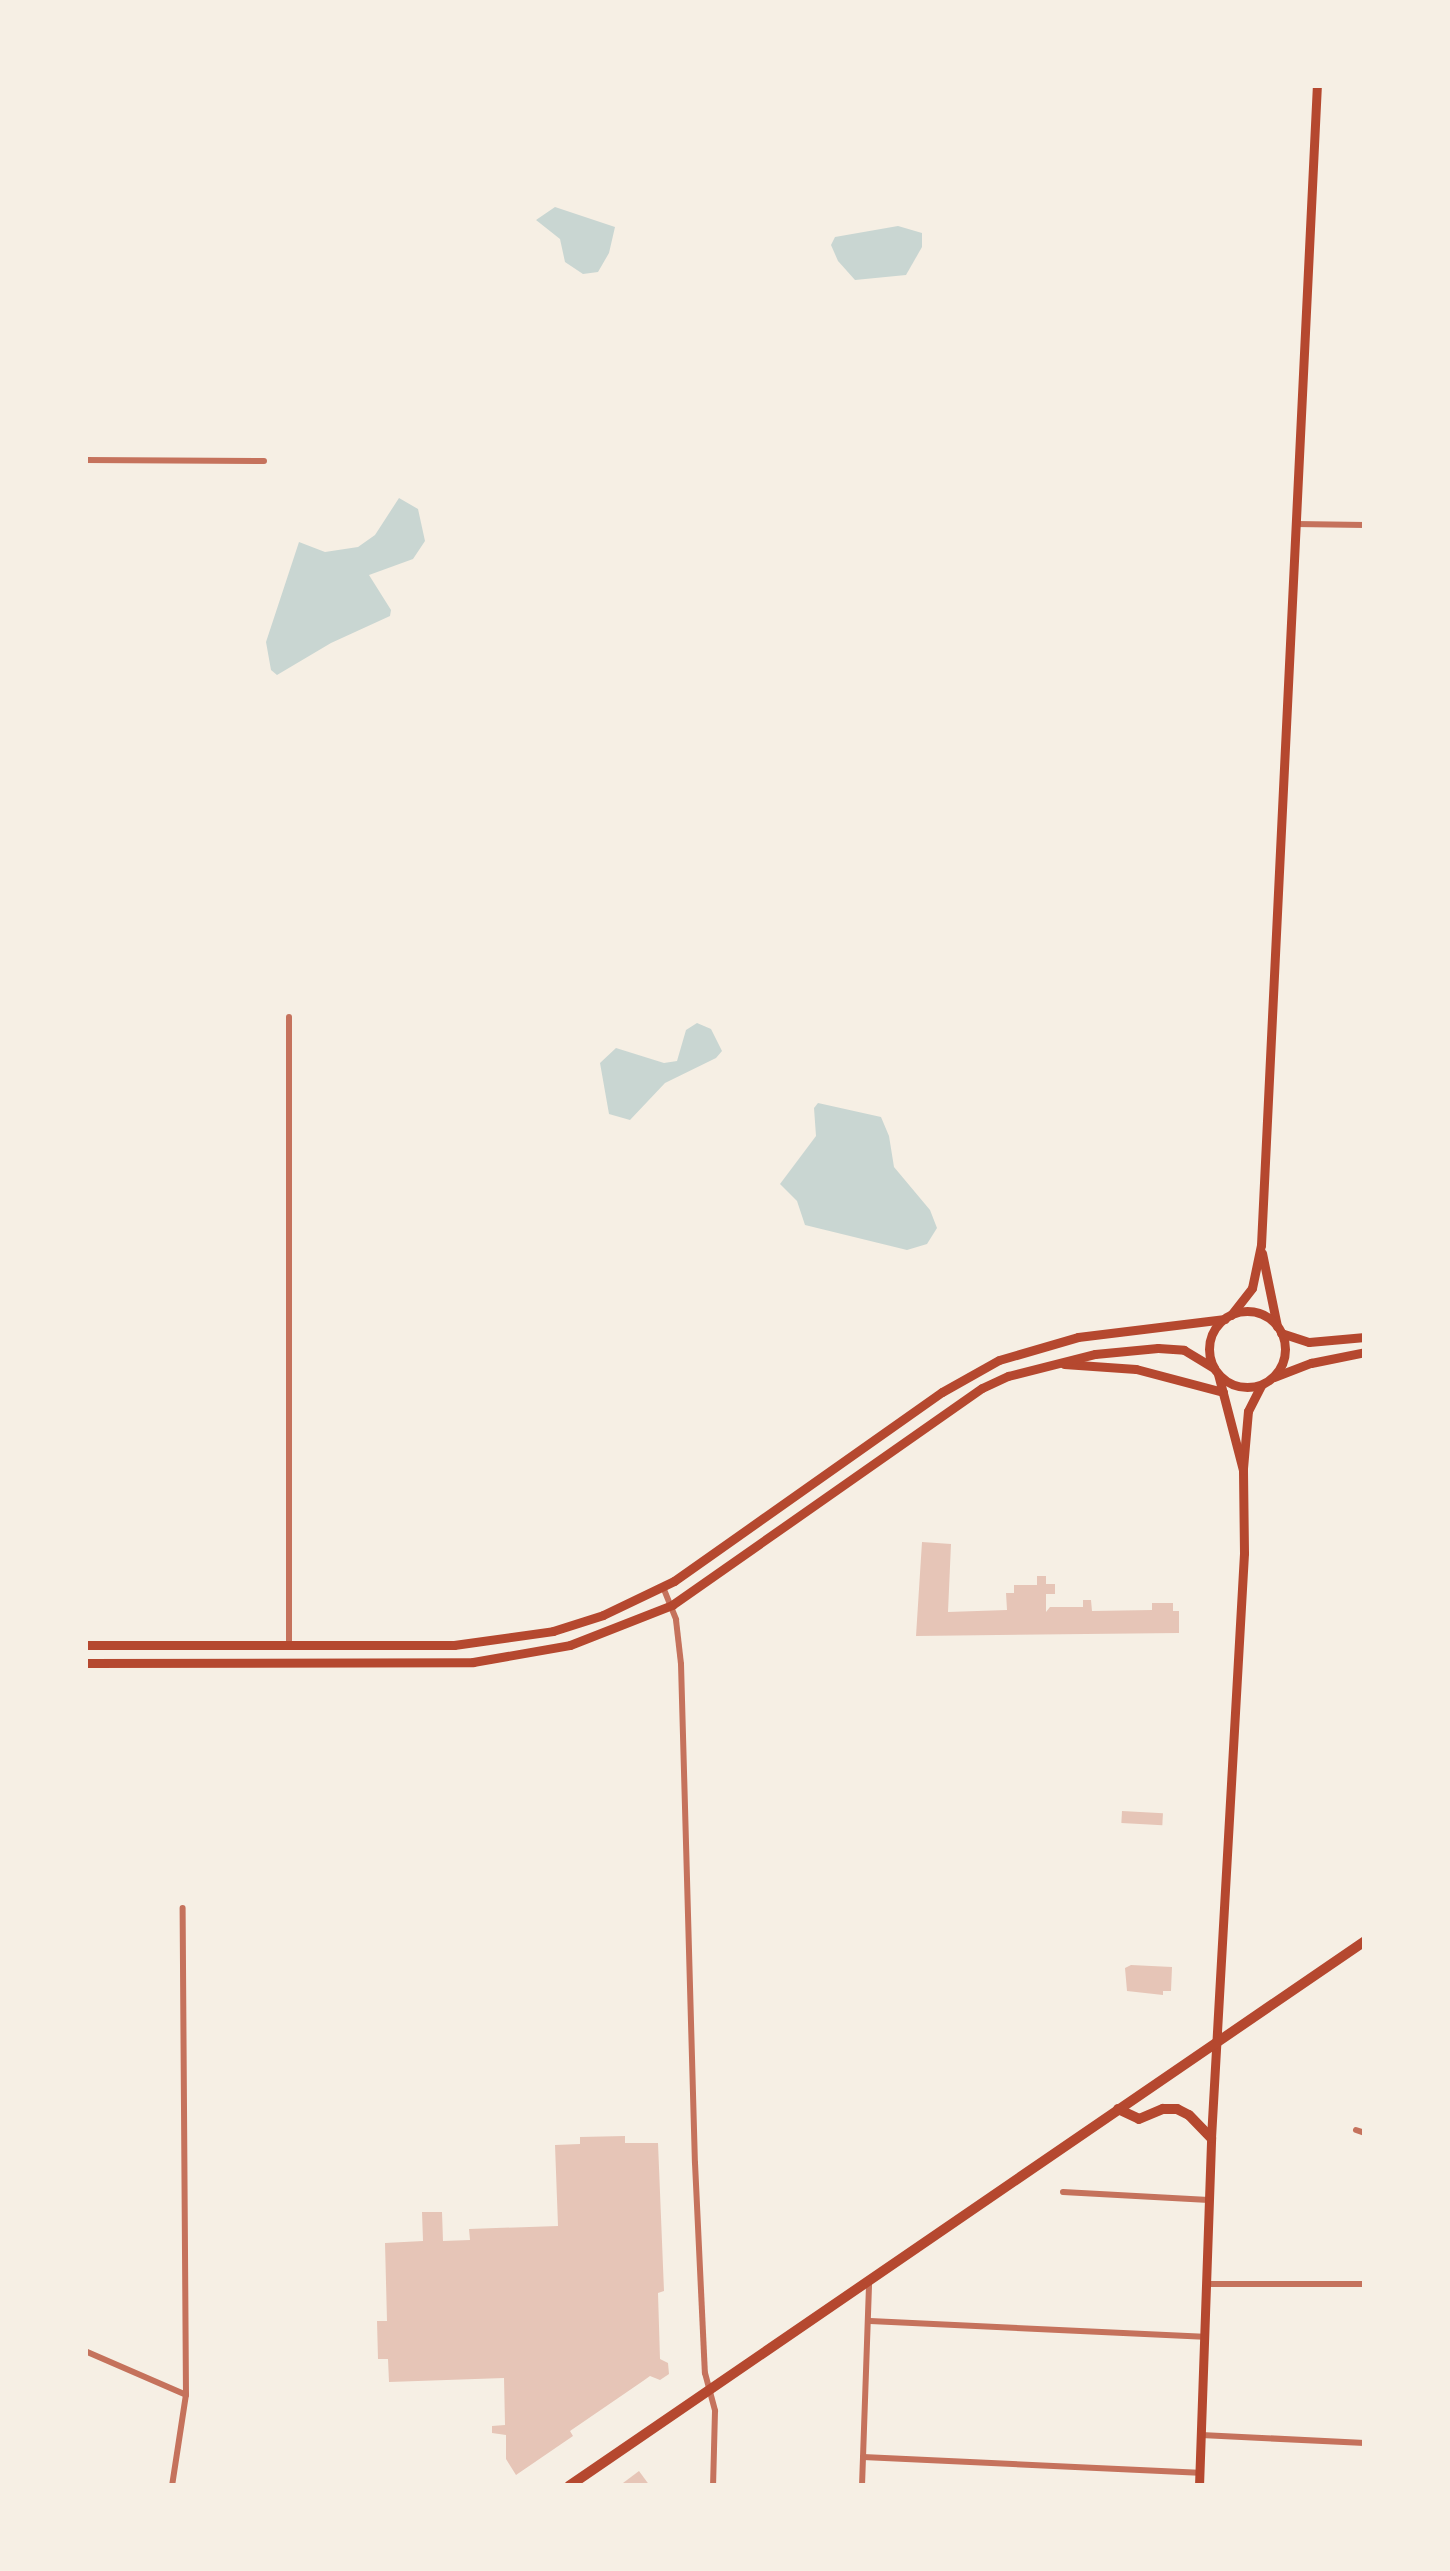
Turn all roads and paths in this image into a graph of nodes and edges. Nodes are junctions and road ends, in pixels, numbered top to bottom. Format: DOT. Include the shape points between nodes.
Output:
graph roads {
  1 [pos="1317,85"];
  2 [pos="85,460"];
  3 [pos="264,460"];
  4 [pos="1293,524"];
  5 [pos="1365,526"];
  6 [pos="288,1017"];
  7 [pos="1261,1245"];
  8 [pos="1228,1317"];
  9 [pos="1279,1330"];
  10 [pos="1365,1337"];
  11 [pos="1365,1352"];
  12 [pos="1049,1363"];
  13 [pos="1216,1371"];
  14 [pos="1264,1383"];
  15 [pos="1222,1392"];
  16 [pos="1243,1470"];
  17 [pos="663,1587"];
  18 [pos="672,1605"];
  19 [pos="85,1645"];
  20 [pos="289,1645"];
  21 [pos="85,1663"];
  22 [pos="183,1908"];
  23 [pos="1365,1942"];
  24 [pos="1218,2042"];
  25 [pos="1118,2109"];
  26 [pos="1356,2130"];
  27 [pos="1365,2133"];
  28 [pos="1212,2138"];
  29 [pos="1064,2192"];
  30 [pos="1211,2200"];
  31 [pos="869,2282"];
  32 [pos="1208,2284"];
  33 [pos="1365,2284"];
  34 [pos="870,2321"];
  35 [pos="1206,2337"];
  36 [pos="85,2351"];
  37 [pos="710,2391"];
  38 [pos="186,2394"];
  39 [pos="1201,2435"];
  40 [pos="1365,2443"];
  41 [pos="863,2457"];
  42 [pos="1199,2474"];
  43 [pos="172,2486"];
  44 [pos="568,2486"];
  45 [pos="712,2486"];
  46 [pos="862,2486"];
  47 [pos="1198,2486"];
  1 -- 4 [label="main road"];
  2 -- 3 [label="street"];
  4 -- 5 [label="street"];
  4 -- 7 [label="main road"];
  6 -- 20 [label="street"];
  7 -- 8 [label="main road" via="1252,1288"];
  7 -- 9 [label="main road"];
  8 -- 9 [label="main road" via="1251,1312"];
  8 -- 13 [label="main road" via="1210,1340"];
  8 -- 17 [label="main road" via="1078,1337 999,1360 942,1392"];
  9 -- 10 [label="main road" via="1309,1342"];
  9 -- 14 [label="main road" via="1284,1354"];
  11 -- 14 [label="main road" via="1300,1366"];
  12 -- 13 [label="main road" via="1173,1348"];
  12 -- 15 [label="main road" via="1136,1369"];
  12 -- 18 [label="main road" via="982,1388"];
  13 -- 14 [label="main road" via="1236,1386"];
  13 -- 15 [label="main road"];
  14 -- 16 [label="main road" via="1248,1411"];
  15 -- 16 [label="main road"];
  16 -- 24 [label="main road"];
  17 -- 18 [label="street"];
  17 -- 20 [label="main road" via="603,1615 496,1641"];
  18 -- 21 [label="main road" via="570,1645 473,1662"];
  18 -- 37 [label="street" via="681,1664 695,2163"];
  19 -- 20 [label="main road"];
  22 -- 38 [label="street"];
  23 -- 24 [label="main road"];
  24 -- 25 [label="main road"];
  24 -- 28 [label="main road"];
  25 -- 28 [label="main road" via="1139,2118 1182,2110"];
  25 -- 31 [label="main road"];
  26 -- 27 [label="street"];
  28 -- 30 [label="main road"];
  29 -- 30 [label="street"];
  30 -- 32 [label="main road"];
  31 -- 34 [label="street"];
  31 -- 37 [label="main road"];
  32 -- 33 [label="street"];
  32 -- 35 [label="main road"];
  34 -- 35 [label="street"];
  34 -- 41 [label="street"];
  35 -- 39 [label="main road"];
  36 -- 38 [label="street"];
  37 -- 44 [label="main road"];
  37 -- 45 [label="street"];
  38 -- 43 [label="street"];
  39 -- 40 [label="street"];
  39 -- 42 [label="main road"];
  41 -- 42 [label="street"];
  41 -- 46 [label="street"];
  42 -- 47 [label="main road"];
}
